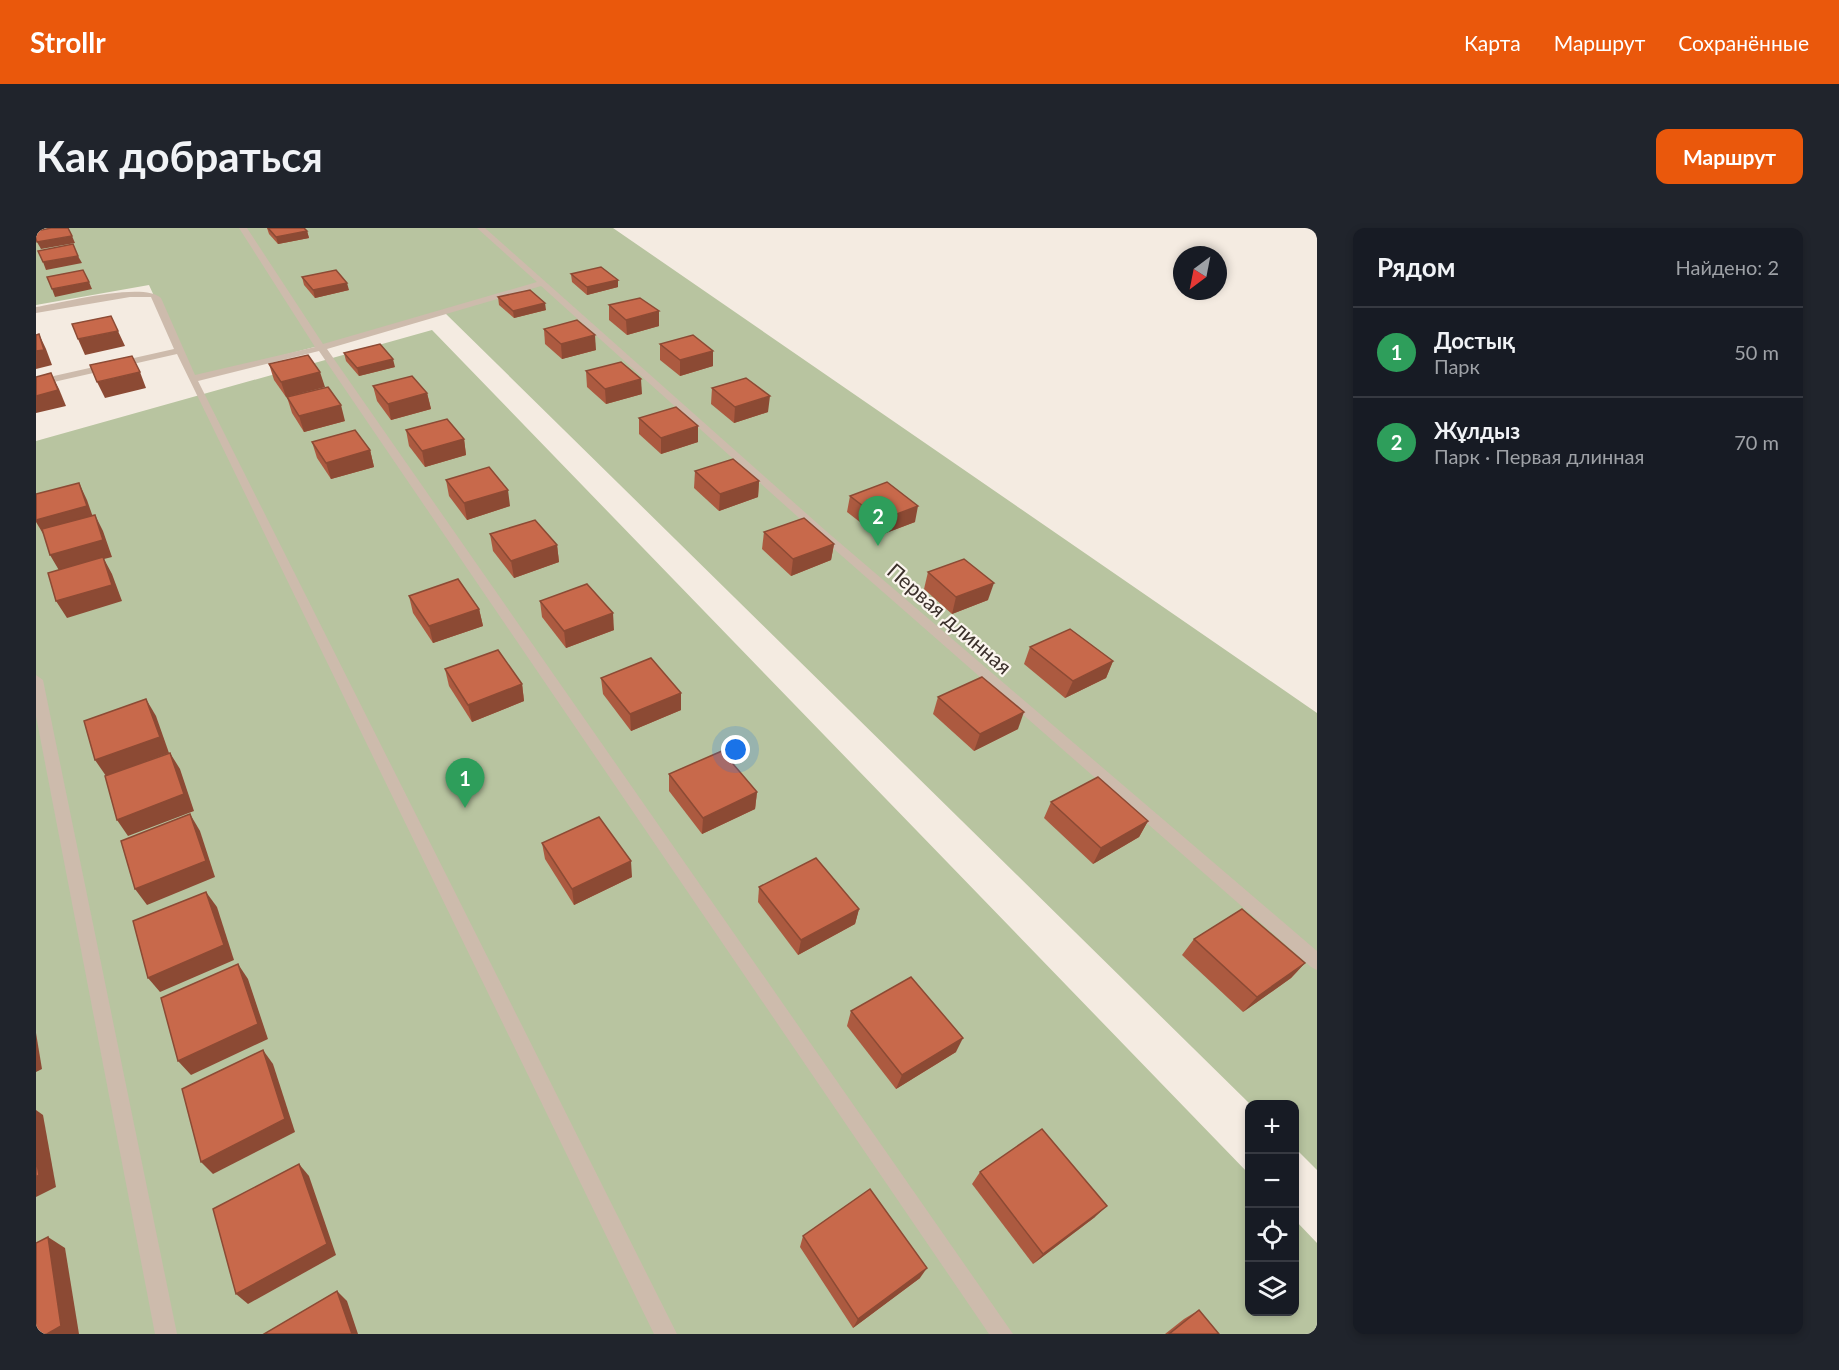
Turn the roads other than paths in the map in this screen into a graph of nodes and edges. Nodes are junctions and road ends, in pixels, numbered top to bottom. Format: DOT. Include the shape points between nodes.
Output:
graph roads {
  1 [pos="243,228"];
  2 [pos="481,228"];
  3 [pos="543,283"];
  4 [pos="36,310"];
  5 [pos="321,348"];
  6 [pos="180,350"];
  7 [pos="192,379"];
  8 [pos="36,383"];
  9 [pos="36,680"];
  10 [pos="1317,962"];
  11 [pos="166,1334"];
  12 [pos="666,1334"];
  13 [pos="1002,1334"];
  1 -- 5 [label="street"];
  2 -- 3 [label="street, Первая длинная"];
  3 -- 5 [label="street"];
  3 -- 10 [label="street, Первая длинная" via="822,533"];
  4 -- 6 [label="street" via="130,294 153,295"];
  5 -- 7 [label="street"];
  5 -- 13 [label="street"];
  6 -- 7 [label="street"];
  6 -- 8 [label="street"];
  7 -- 12 [label="street"];
  9 -- 11 [label="street"];
}
